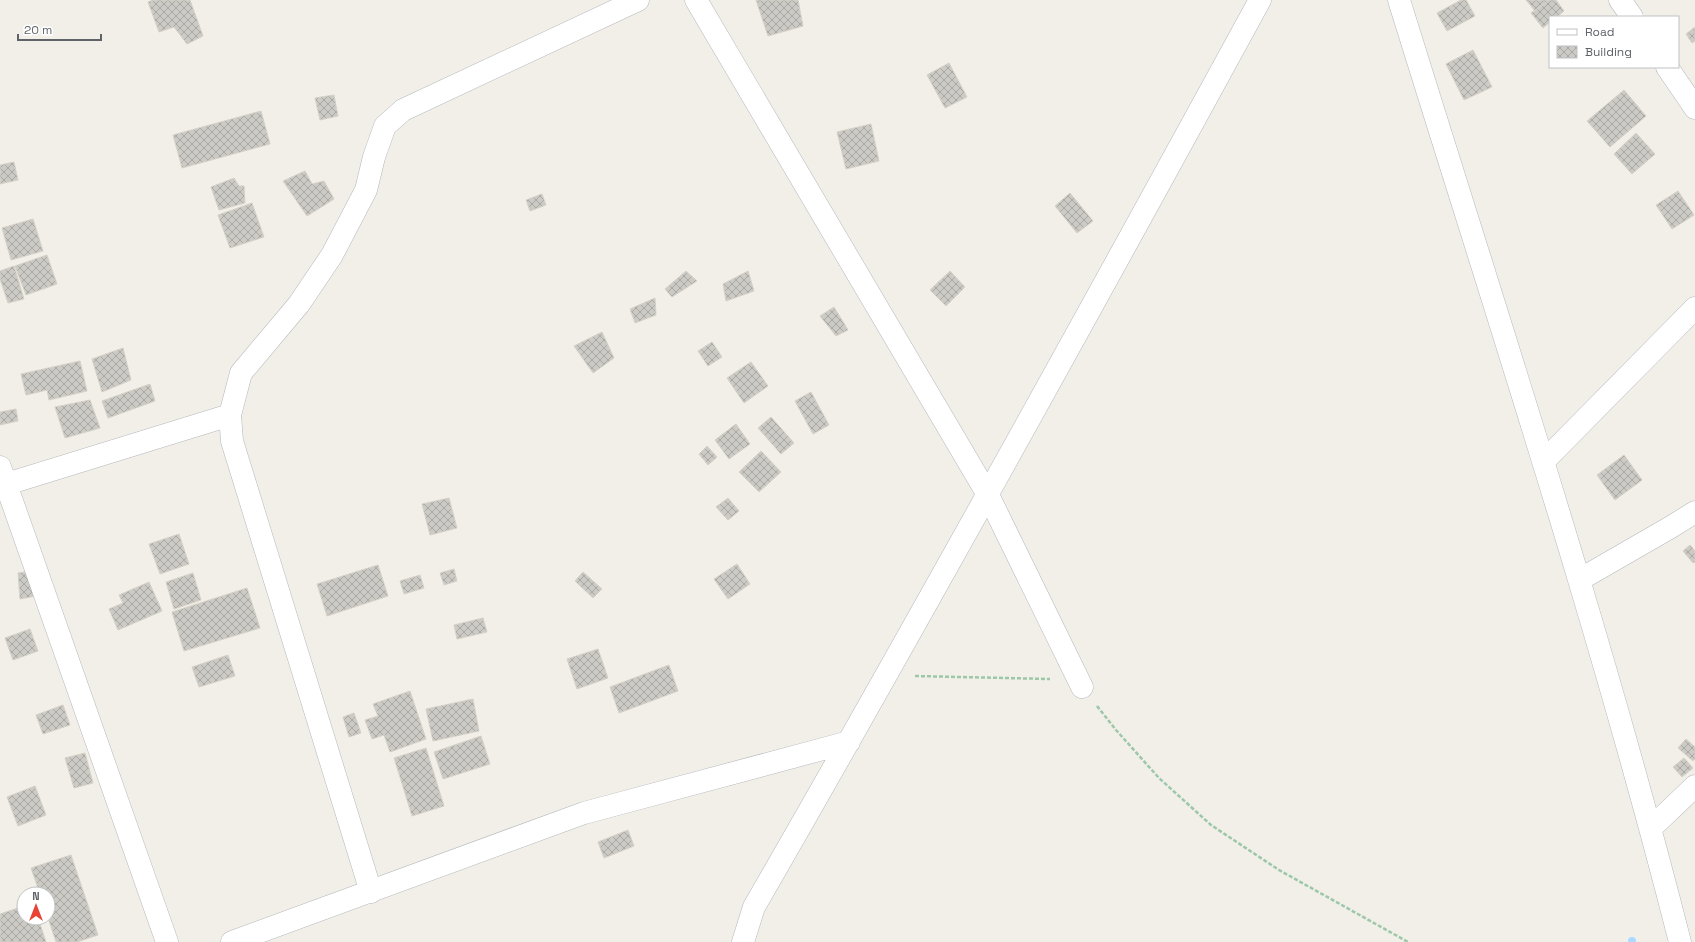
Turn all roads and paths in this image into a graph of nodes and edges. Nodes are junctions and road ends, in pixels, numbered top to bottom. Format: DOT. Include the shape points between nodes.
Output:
graph roads {
  1 [pos="638,0"];
  2 [pos="696,0"];
  3 [pos="1260,0"];
  4 [pos="1399,0"];
  5 [pos="1620,0"];
  6 [pos="1631,16"];
  7 [pos="1668,68"];
  8 [pos="1695,108"];
  9 [pos="1695,308"];
  10 [pos="230,415"];
  11 [pos="1543,462"];
  12 [pos="2,479"];
  13 [pos="988,495"];
  14 [pos="1695,512"];
  15 [pos="1579,580"];
  16 [pos="887,676"];
  17 [pos="1082,687"];
  18 [pos="849,742"];
  19 [pos="1695,786"];
  20 [pos="1651,828"];
  21 [pos="371,892"];
  22 [pos="167,942"];
  23 [pos="232,942"];
  24 [pos="743,942"];
  25 [pos="1408,942"];
  26 [pos="1680,942"];
  1 -- 10 [label="street" via="403,110 385,126 366,190 332,256 299,304 241,373"];
  2 -- 13 [label="street"];
  3 -- 13 [label="street"];
  4 -- 11 [label="street"];
  5 -- 6 [label="street"];
  7 -- 8 [label="street"];
  9 -- 11 [label="street"];
  10 -- 12 [label="street"];
  10 -- 21 [label="street" via="232,441"];
  11 -- 15 [label="street"];
  12 -- 22 [label="street"];
  13 -- 16 [label="street"];
  13 -- 17 [label="street"];
  14 -- 15 [label="street"];
  15 -- 20 [label="street"];
  16 -- 17 [label="path" via="1052,679"];
  16 -- 18 [label="street"];
  17 -- 25 [label="path" via="1159,778 1211,825 1279,870"];
  18 -- 21 [label="street" via="584,813"];
  18 -- 24 [label="street" via="754,907"];
  19 -- 20 [label="street"];
  20 -- 26 [label="street"];
  21 -- 23 [label="street"];
}
